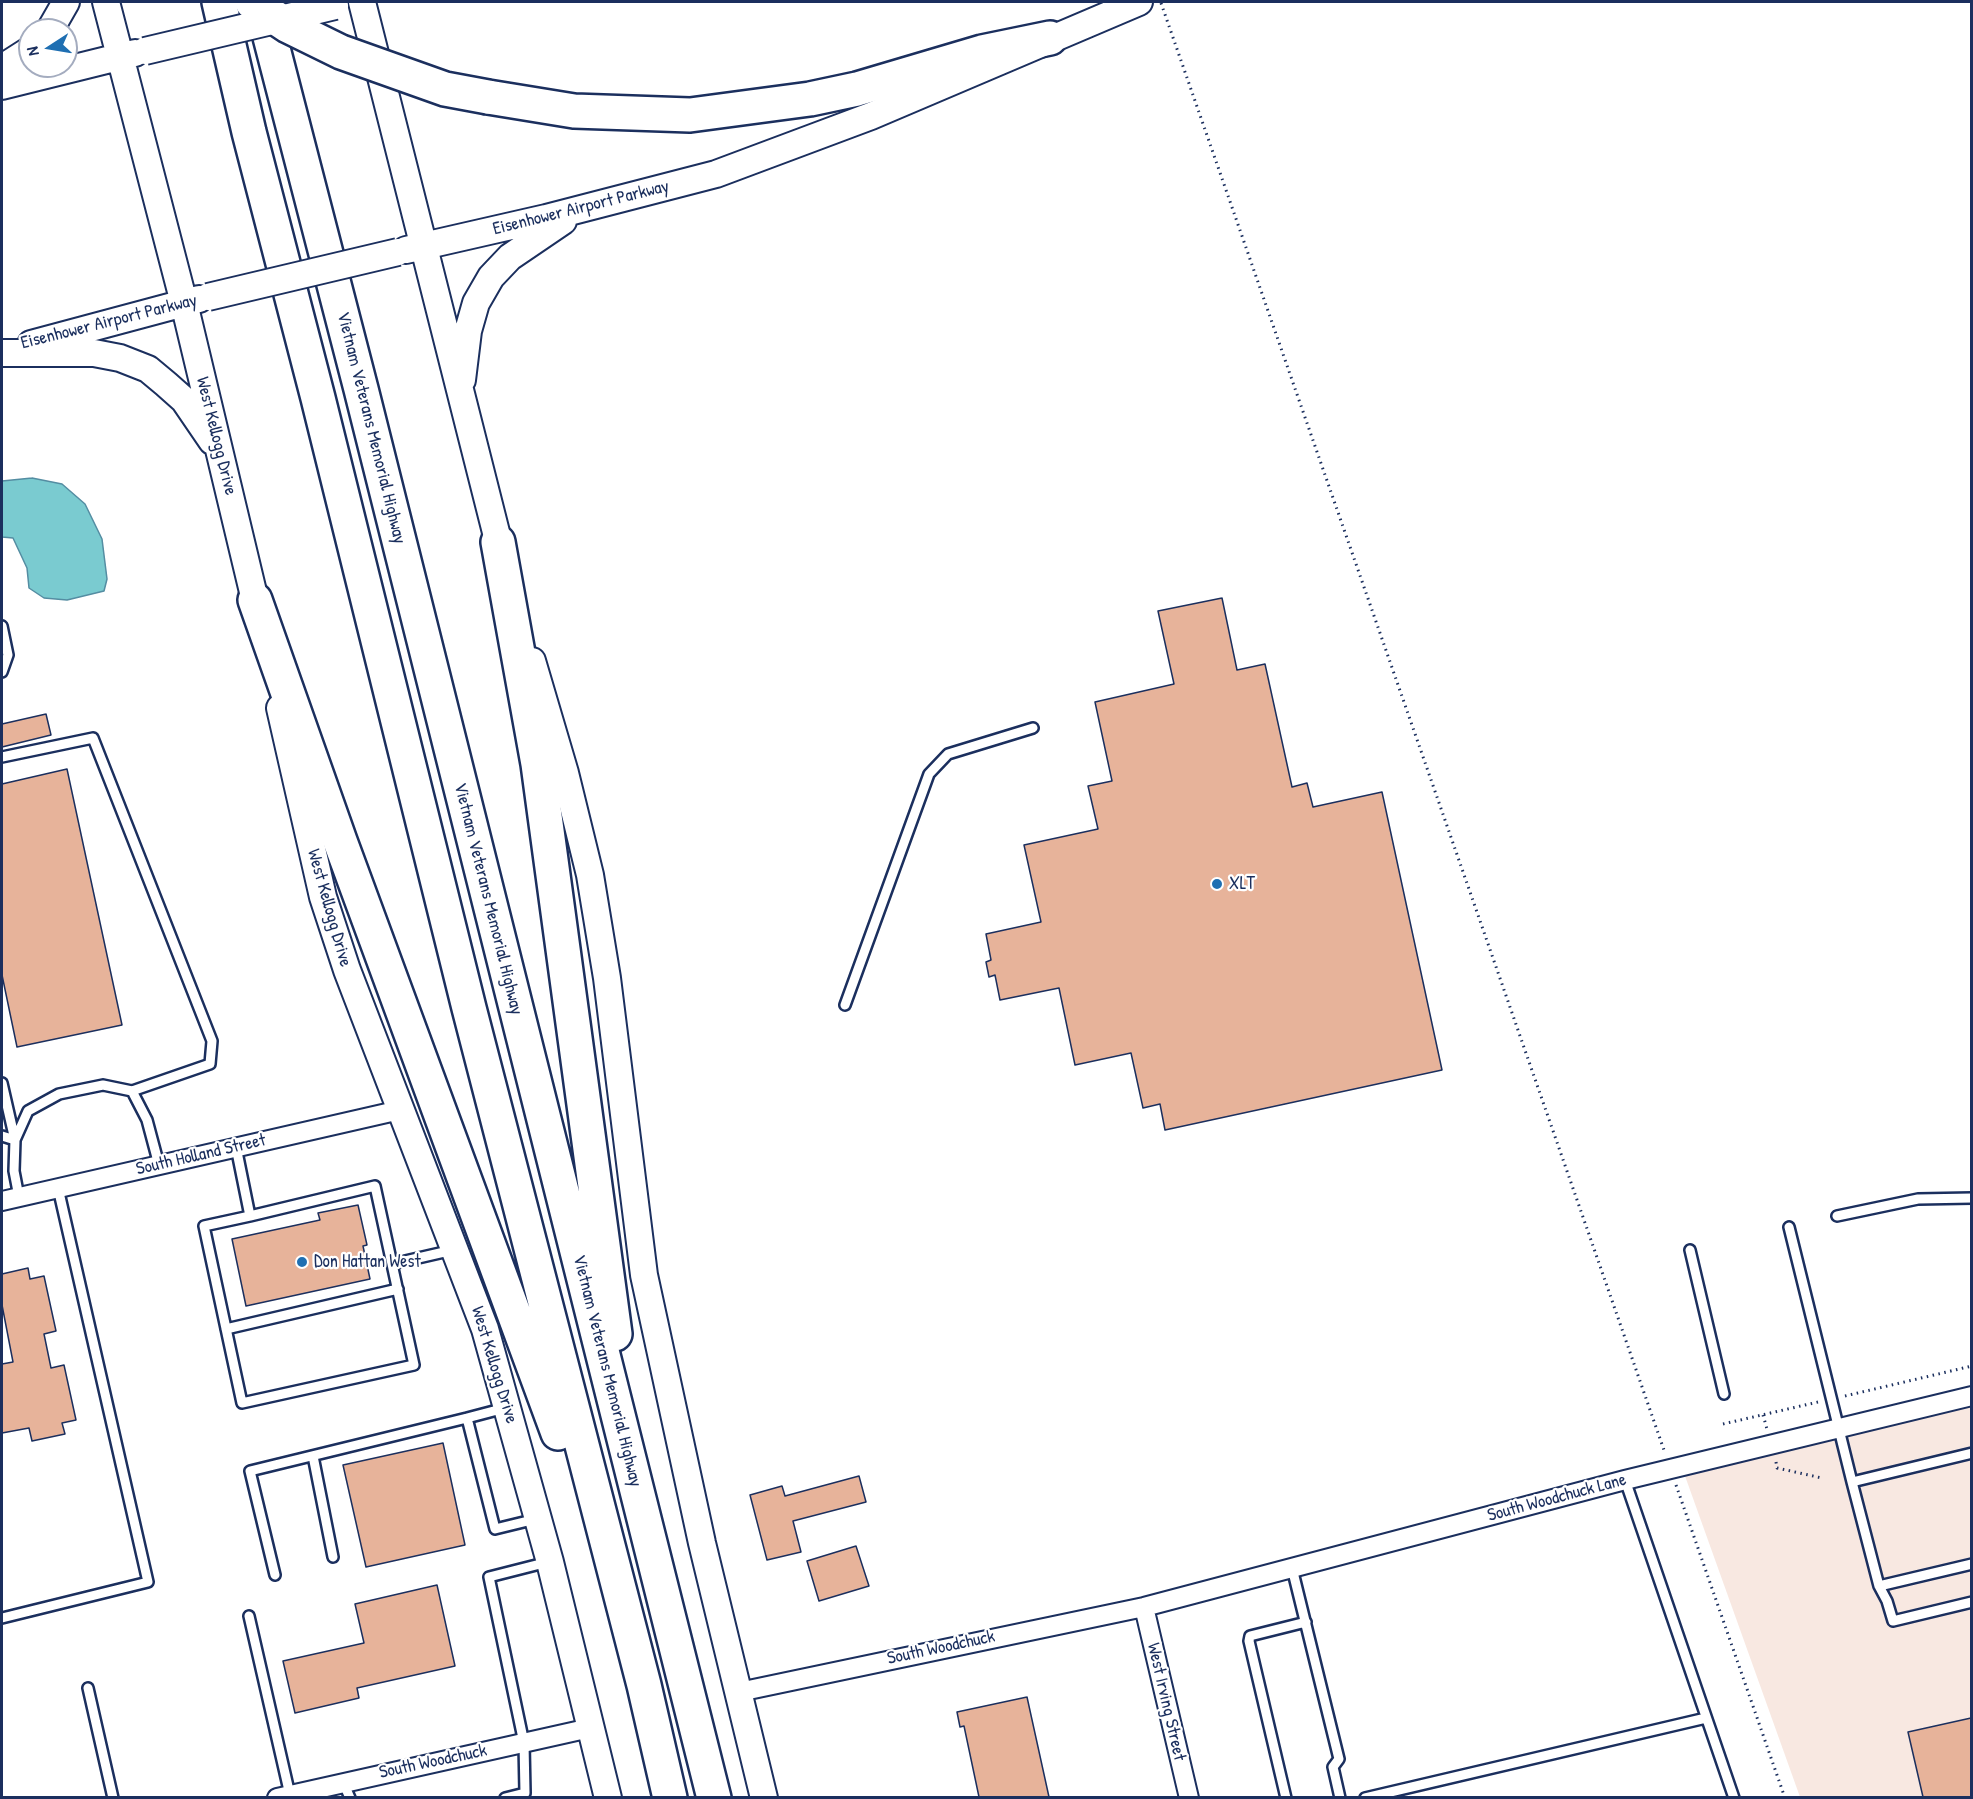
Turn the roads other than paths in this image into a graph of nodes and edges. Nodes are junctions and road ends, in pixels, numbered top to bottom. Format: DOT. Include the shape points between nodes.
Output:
graph roads {
  1 [pos="66,2"];
  2 [pos="106,2"];
  3 [pos="219,2"];
  4 [pos="252,2"];
  5 [pos="261,2"];
  6 [pos="362,2"];
  7 [pos="1139,2"];
  8 [pos="346,4"];
  9 [pos="57,18"];
  10 [pos="1050,39"];
  11 [pos="120,56"];
  12 [pos="18,58"];
  13 [pos="2,68"];
  14 [pos="2,86"];
  15 [pos="607,202"];
  16 [pos="422,246"];
  17 [pos="196,300"];
  18 [pos="2,351"];
  19 [pos="461,396"];
  20 [pos="220,453"];
  21 [pos="498,542"];
  22 [pos="255,600"];
  23 [pos="2,626"];
  24 [pos="2,672"];
  25 [pos="1033,728"];
  26 [pos="2,757"];
  27 [pos="845,1005"];
  28 [pos="2,1083"];
  29 [pos="132,1091"];
  30 [pos="400,1110"];
  31 [pos="2,1136"];
  32 [pos="15,1140"];
  33 [pos="236,1148"];
  34 [pos="159,1165"];
  35 [pos="58,1188"];
  36 [pos="1971,1198"];
  37 [pos="10,1199"];
  38 [pos="250,1216"];
  39 [pos="1837,1216"];
  40 [pos="1789,1227"];
  41 [pos="455,1250"];
  42 [pos="1690,1250"];
  43 [pos="392,1264"];
  44 [pos="398,1289"];
  45 [pos="226,1329"];
  46 [pos="1724,1394"];
  47 [pos="1971,1396"];
  48 [pos="507,1407"];
  49 [pos="467,1418"];
  50 [pos="1839,1426"];
  51 [pos="1971,1453"];
  52 [pos="313,1456"];
  53 [pos="634,1478"];
  54 [pos="1625,1480"];
  55 [pos="1852,1482"];
  56 [pos="538,1518"];
  57 [pos="333,1557"];
  58 [pos="550,1562"];
  59 [pos="1971,1564"];
  60 [pos="1292,1568"];
  61 [pos="275,1575"];
  62 [pos="1879,1586"];
  63 [pos="1971,1602"];
  64 [pos="1144,1607"];
  65 [pos="249,1616"];
  66 [pos="2,1618"];
  67 [pos="1306,1622"];
  68 [pos="644,1685"];
  69 [pos="88,1688"];
  70 [pos="739,1692"];
  71 [pos="1706,1718"];
  72 [pos="590,1728"];
  73 [pos="524,1743"];
  74 [pos="347,1790"];
  75 [pos="527,1795"];
  76 [pos="283,1796"];
  77 [pos="114,1797"];
  78 [pos="505,1797"];
  79 [pos="608,1797"];
  80 [pos="670,1797"];
  81 [pos="714,1797"];
  82 [pos="764,1797"];
  83 [pos="1189,1797"];
  84 [pos="1286,1797"];
  85 [pos="1340,1797"];
  86 [pos="1365,1797"];
  87 [pos="1734,1797"];
  1 -- 9 [label="main road"];
  2 -- 11 [label="main road, West Kellogg Drive"];
  3 -- 68 [label="highway" via="461,974"];
  4 -- 10 [label="highway, bridge" via="288,26 341,52 445,88 574,111 690,115 810,99 982,52"];
  5 -- 53 [label="highway, Vietnam Veterans Memorial Highway" via="362,389"];
  6 -- 16 [label="main road"];
  7 -- 10 [label="main road, Eisenhower Airport Parkway"];
  8 -- 11 [label="main road, bridge"];
  10 -- 15 [label="main road, Eisenhower Airport Parkway" via="782,151 716,174"];
  11 -- 14 [label="main road"];
  11 -- 17 [label="main road, West Kellogg Drive"];
  12 -- 13 [label="main road"];
  15 -- 16 [label="main road, Eisenhower Airport Parkway"];
  15 -- 19 [label="main road" via="566,218 510,257 492,277 476,303 468,331"];
  16 -- 17 [label="main road, Eisenhower Airport Parkway, bridge"];
  16 -- 19 [label="main road"];
  17 -- 18 [label="main road, Eisenhower Airport Parkway"];
  17 -- 20 [label="main road, West Kellogg Drive"];
  18 -- 20 [label="main road" via="94,353 148,369 184,400"];
  19 -- 21 [label="main road"];
  20 -- 22 [label="main road, West Kellogg Drive"];
  21 -- 53 [label="highway" via="538,764"];
  21 -- 70 [label="main road" via="565,773 590,875 607,978 644,1275"];
  22 -- 30 [label="main road, West Kellogg Drive" via="323,897"];
  22 -- 68 [label="highway" via="534,1363"];
  23 -- 24 [label="lane" via="8,655"];
  25 -- 27 [label="lane" via="948,754 929,774"];
  26 -- 29 [label="lane" via="93,738 212,1041 210,1064"];
  28 -- 32 [label="lane"];
  29 -- 32 [label="lane" via="103,1085 59,1094 28,1111"];
  29 -- 34 [label="lane" via="147,1120"];
  30 -- 33 [label="street, South Holland Street"];
  30 -- 41 [label="main road, West Kellogg Drive"];
  31 -- 32 [label="lane"];
  32 -- 37 [label="lane"];
  33 -- 34 [label="street, South Holland Street"];
  33 -- 38 [label="lane"];
  34 -- 35 [label="street, South Holland Street"];
  35 -- 37 [label="street, South Holland Street"];
  35 -- 66 [label="lane" via="148,1582"];
  36 -- 39 [label="lane" via="1918,1199"];
  38 -- 43 [label="lane" via="375,1186"];
  38 -- 45 [label="lane" via="204,1226"];
  40 -- 50 [label="lane"];
  41 -- 43 [label="lane"];
  41 -- 48 [label="main road, West Kellogg Drive" via="485,1329"];
  42 -- 46 [label="lane"];
  43 -- 44 [label="lane"];
  44 -- 45 [label="lane"];
  44 -- 45 [label="lane" via="414,1365 243,1403"];
  47 -- 50 [label="street, South Woodchuck Lane"];
  48 -- 49 [label="lane"];
  48 -- 56 [label="main road, West Kellogg Drive"];
  49 -- 52 [label="lane"];
  49 -- 56 [label="lane" via="495,1529"];
  50 -- 54 [label="street, South Woodchuck Lane"];
  50 -- 55 [label="lane"];
  51 -- 55 [label="lane"];
  52 -- 57 [label="lane"];
  52 -- 61 [label="lane" via="250,1471"];
  53 -- 81 [label="highway, Vietnam Veterans Memorial Highway"];
  54 -- 60 [label="street, South Woodchuck Lane"];
  54 -- 71 [label="lane"];
  55 -- 62 [label="lane"];
  56 -- 58 [label="main road, West Kellogg Drive"];
  58 -- 72 [label="main road, West Kellogg Drive"];
  58 -- 73 [label="lane" via="489,1577"];
  59 -- 62 [label="lane"];
  60 -- 64 [label="street, South Woodchuck Lane"];
  60 -- 67 [label="lane"];
  62 -- 63 [label="lane" via="1893,1621"];
  64 -- 70 [label="street, South Woodchuck"];
  64 -- 83 [label="street, West Irving Street"];
  65 -- 76 [label="lane"];
  67 -- 84 [label="lane" via="1250,1636 1249,1641"];
  67 -- 85 [label="lane" via="1339,1759 1333,1767"];
  68 -- 80 [label="highway"];
  69 -- 77 [label="lane"];
  70 -- 82 [label="main road"];
  71 -- 86 [label="lane"];
  71 -- 87 [label="lane"];
  72 -- 73 [label="street, South Woodchuck"];
  72 -- 79 [label="main road, West Kellogg Drive"];
  73 -- 74 [label="street, South Woodchuck"];
  73 -- 75 [label="lane"];
  74 -- 76 [label="street, South Woodchuck"];
  75 -- 78 [label="lane"];
}
